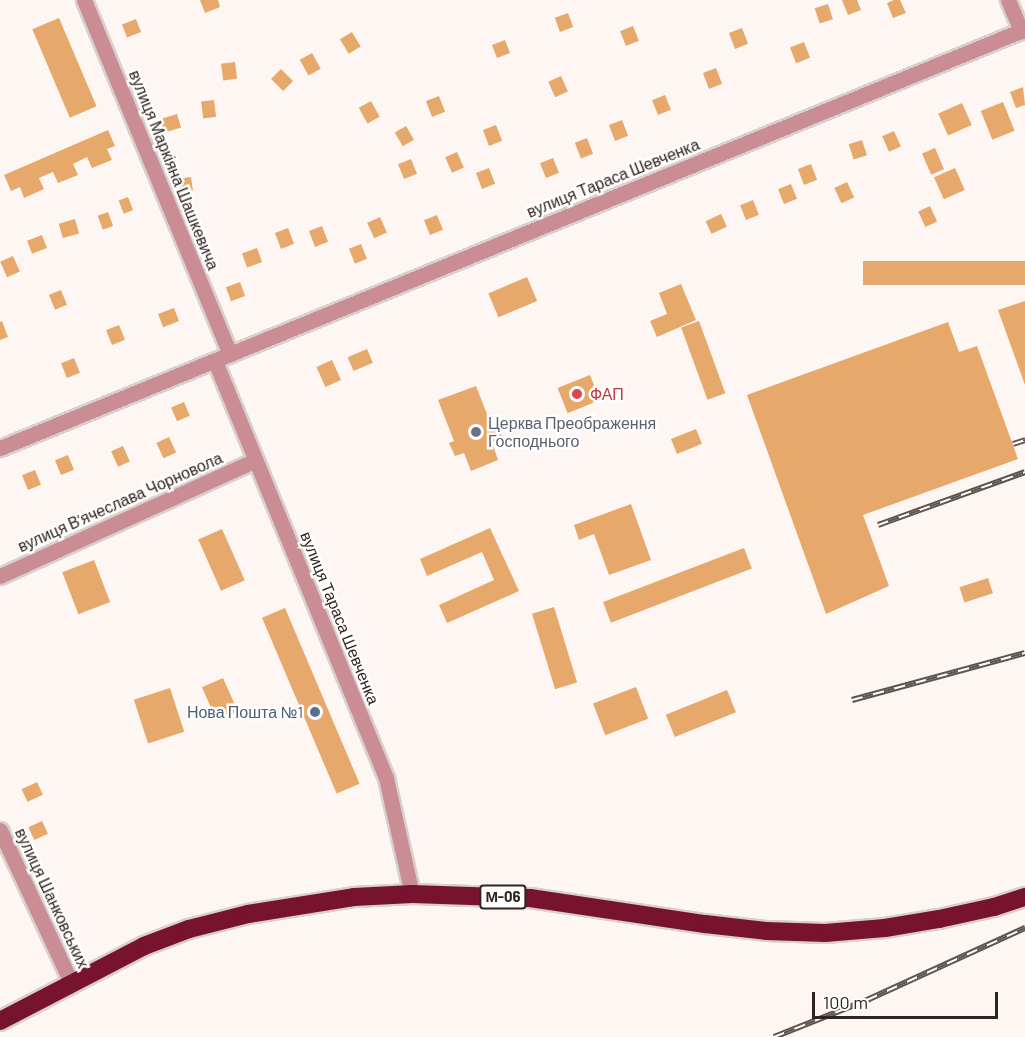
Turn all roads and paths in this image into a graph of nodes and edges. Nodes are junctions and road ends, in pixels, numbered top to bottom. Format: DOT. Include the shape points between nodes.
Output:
graph roads {
  1 [pos="84,0"];
  2 [pos="1008,0"];
  3 [pos="1023,30"];
  4 [pos="230,354"];
  5 [pos="215,361"];
  6 [pos="0,448"];
  7 [pos="254,461"];
  8 [pos="0,576"];
  9 [pos="0,830"];
  10 [pos="412,894"];
  11 [pos="1025,897"];
  12 [pos="71,982"];
  13 [pos="0,1021"];
  1 -- 4 [label="street, вулиця Маркіяна Шашкевича"];
  2 -- 3 [label="street"];
  3 -- 4 [label="street, вулиця Тараса Шевченка"];
  4 -- 5 [label="street, вулиця Тараса Шевченка"];
  5 -- 6 [label="street, вулиця Тараса Шевченка"];
  5 -- 7 [label="street, вулиця Тараса Шевченка"];
  7 -- 8 [label="street, вулиця Вʼячеслава Чорновола"];
  7 -- 10 [label="street, вулиця Тараса Шевченка" via="386,778"];
  9 -- 12 [label="street, вулиця Шанковських"];
  10 -- 11 [label="highway, М-06" via="530,898 725,927 825,933 939,919"];
  10 -- 12 [label="highway, М-06" via="354,897 248,914 189,929"];
  12 -- 13 [label="highway, М-06"];
}
